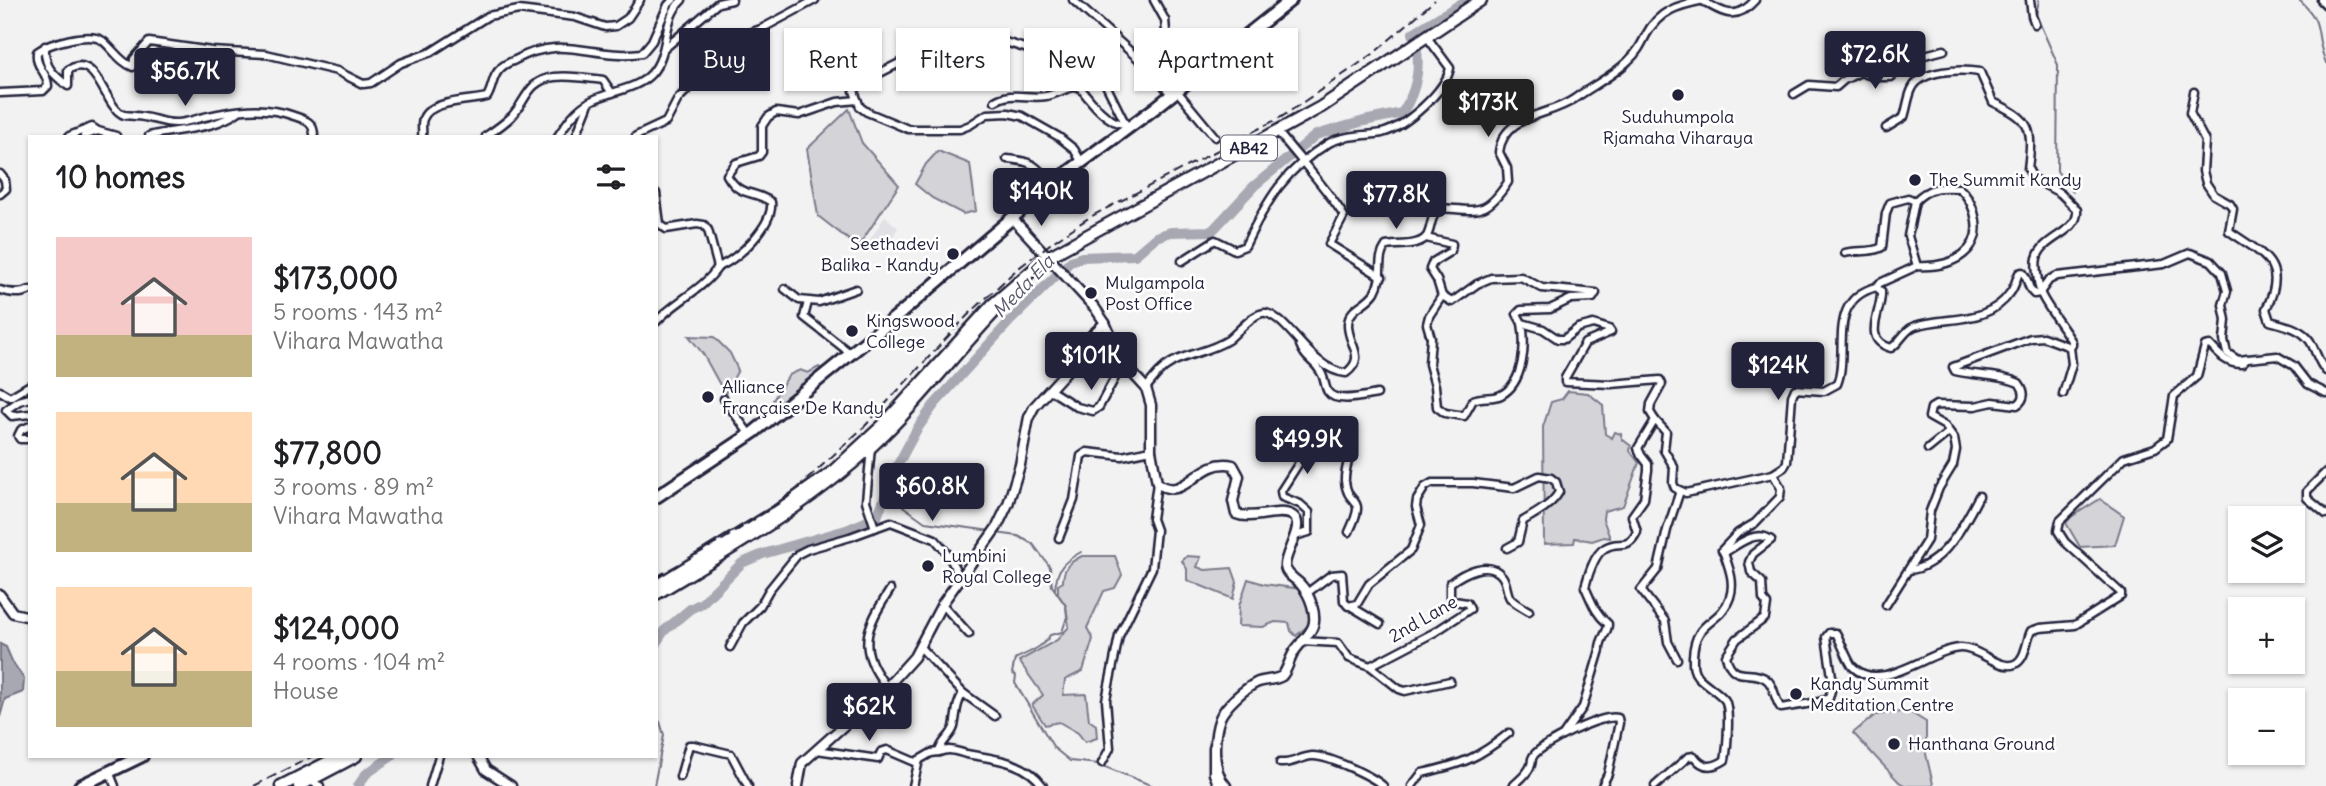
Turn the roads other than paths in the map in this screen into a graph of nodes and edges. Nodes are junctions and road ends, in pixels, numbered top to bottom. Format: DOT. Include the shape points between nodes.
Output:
graph roads {
  1 [pos="640,0"];
  2 [pos="673,0"];
  3 [pos="682,0"];
  4 [pos="732,0"];
  5 [pos="815,0"];
  6 [pos="1073,0"];
  7 [pos="1154,0"];
  8 [pos="1291,0"];
  9 [pos="1481,0"];
  10 [pos="1704,0"];
  11 [pos="1755,0"];
  12 [pos="2030,0"];
  13 [pos="2321,0"];
  14 [pos="2326,5"];
  15 [pos="2035,23"];
  16 [pos="1166,28"];
  17 [pos="1256,28"];
  18 [pos="1422,41"];
  19 [pos="45,46"];
  20 [pos="664,48"];
  21 [pos="1944,50"];
  22 [pos="1177,91"];
  23 [pos="2194,92"];
  24 [pos="0,93"];
  25 [pos="612,93"];
  26 [pos="1175,93"];
  27 [pos="1794,94"];
  28 [pos="857,100"];
  29 [pos="590,101"];
  30 [pos="995,101"];
  31 [pos="239,111"];
  32 [pos="1127,126"];
  33 [pos="1886,128"];
  34 [pos="98,131"];
  35 [pos="1278,132"];
  36 [pos="72,135"];
  37 [pos="86,135"];
  38 [pos="112,135"];
  39 [pos="153,135"];
  40 [pos="314,135"];
  41 [pos="422,135"];
  42 [pos="487,135"];
  43 [pos="559,135"];
  44 [pos="576,135"];
  45 [pos="638,135"];
  46 [pos="1215,137"];
  47 [pos="1007,159"];
  48 [pos="1299,159"];
  49 [pos="1082,163"];
  50 [pos="0,174"];
  51 [pos="1052,184"];
  52 [pos="0,194"];
  53 [pos="1914,201"];
  54 [pos="658,208"];
  55 [pos="1012,218"];
  56 [pos="1426,238"];
  57 [pos="1845,253"];
  58 [pos="1182,261"];
  59 [pos="1052,262"];
  60 [pos="1917,266"];
  61 [pos="719,267"];
  62 [pos="1382,277"];
  63 [pos="1876,288"];
  64 [pos="0,289"];
  65 [pos="785,289"];
  66 [pos="856,289"];
  67 [pos="28,291"];
  68 [pos="2040,293"];
  69 [pos="1442,296"];
  70 [pos="807,302"];
  71 [pos="658,320"];
  72 [pos="1105,323"];
  73 [pos="1522,323"];
  74 [pos="1300,344"];
  75 [pos="2070,347"];
  76 [pos="850,354"];
  77 [pos="2247,359"];
  78 [pos="1123,363"];
  79 [pos="2326,371"];
  80 [pos="28,386"];
  81 [pos="1146,387"];
  82 [pos="1050,390"];
  83 [pos="0,391"];
  84 [pos="2326,393"];
  85 [pos="1377,394"];
  86 [pos="2063,394"];
  87 [pos="28,399"];
  88 [pos="724,400"];
  89 [pos="28,414"];
  90 [pos="1655,420"];
  91 [pos="28,427"];
  92 [pos="1949,432"];
  93 [pos="750,435"];
  94 [pos="28,439"];
  95 [pos="871,447"];
  96 [pos="1928,449"];
  97 [pos="1151,450"];
  98 [pos="2326,472"];
  99 [pos="1773,474"];
  100 [pos="1157,483"];
  101 [pos="1680,491"];
  102 [pos="658,496"];
  103 [pos="1979,496"];
  104 [pos="2326,514"];
  105 [pos="874,526"];
  106 [pos="1349,532"];
  107 [pos="1295,536"];
  108 [pos="1059,538"];
  109 [pos="1507,548"];
  110 [pos="1724,553"];
  111 [pos="1909,570"];
  112 [pos="960,578"];
  113 [pos="658,585"];
  114 [pos="890,590"];
  115 [pos="658,593"];
  116 [pos="1307,593"];
  117 [pos="0,595"];
  118 [pos="942,604"];
  119 [pos="1886,605"];
  120 [pos="1352,607"];
  121 [pos="1529,611"];
  122 [pos="28,617"];
  123 [pos="1380,624"];
  124 [pos="969,634"];
  125 [pos="1301,641"];
  126 [pos="730,647"];
  127 [pos="920,647"];
  128 [pos="1677,659"];
  129 [pos="1370,666"];
  130 [pos="1450,681"];
  131 [pos="887,687"];
  132 [pos="963,693"];
  133 [pos="995,716"];
  134 [pos="1220,719"];
  135 [pos="1509,733"];
  136 [pos="1564,734"];
  137 [pos="817,750"];
  138 [pos="939,751"];
  139 [pos="138,758"];
  140 [pos="336,758"];
  141 [pos="352,758"];
  142 [pos="438,758"];
  143 [pos="479,758"];
  144 [pos="919,760"];
  145 [pos="1102,763"];
  146 [pos="1280,763"];
  147 [pos="109,771"];
  148 [pos="680,777"];
  149 [pos="310,781"];
  150 [pos="80,786"];
  151 [pos="116,786"];
  152 [pos="281,786"];
  153 [pos="299,786"];
  154 [pos="320,786"];
  155 [pos="430,786"];
  156 [pos="511,786"];
  157 [pos="748,786"];
  158 [pos="798,786"];
  159 [pos="913,786"];
  160 [pos="1043,786"];
  161 [pos="1218,786"];
  162 [pos="1226,786"];
  163 [pos="1383,786"];
  164 [pos="1412,786"];
  165 [pos="1513,786"];
  166 [pos="1602,786"];
  167 [pos="1655,786"];
  1 -- 19 [label="street" via="616,26 519,10 488,16 431,52 401,62 363,84 337,71 266,54 149,42 133,67 93,37"];
  2 -- 41 [label="street" via="642,53 603,54 562,46 524,55 501,68 487,97 452,101 428,112"];
  3 -- 20 [label="street" via="673,8"];
  4 -- 20 [label="street" via="718,3"];
  5 -- 45 [label="street" via="761,29 708,47 666,122"];
  6 -- 26 [label="street"];
  7 -- 16 [label="street"];
  8 -- 17 [label="highway"];
  9 -- 18 [label="main road, AB42"];
  10 -- 11 [label="street" via="1730,14 1740,13"];
  10 -- 56 [label="street" via="1672,8 1655,21 1627,63 1566,105 1512,126 1499,152 1508,181 1480,210 1440,208 1430,218"];
  12 -- 15 [label="street"];
  13 -- 14 [label="street"];
  18 -- 35 [label="main road, AB42"];
  18 -- 48 [label="street" via="1450,68 1448,78 1430,99 1386,132 1332,141"];
  19 -- 24 [label="street" via="37,52 36,61 49,81 43,92"];
  19 -- 31 [label="street" via="44,62 54,76 68,86 68,70 83,66 123,115 177,124"];
  20 -- 25 [label="street" via="650,75"];
  21 -- 27 [label="street" via="1913,58 1891,77 1860,72 1836,87 1809,85"];
  22 -- 26 [label="highway"];
  23 -- 79 [label="street" via="2190,113 2205,141 2206,183 2233,209 2229,232 2257,250 2272,267 2276,283 2266,309 2270,321 2302,332"];
  25 -- 29 [label="street"];
  25 -- 42 [label="street" via="603,79 552,77 540,81 526,92 519,109"];
  26 -- 32 [label="highway"];
  26 -- 46 [label="street"];
  28 -- 32 [label="street" via="854,92 862,82 945,40 992,38 1090,65 1099,71"];
  28 -- 49 [label="street" via="867,112 908,129 960,128 987,114 1022,116 1059,137"];
  28 -- 61 [label="street" via="799,115 776,112 768,117 762,126 762,152 736,163 727,175 740,191 771,202 770,218 739,256"];
  29 -- 43 [label="street"];
  29 -- 44 [label="street"];
  30 -- 32 [label="street" via="1010,95 1045,96 1079,86 1098,109"];
  31 -- 39 [label="street" via="208,127"];
  31 -- 40 [label="street" via="278,110 309,121"];
  32 -- 49 [label="highway"];
  33 -- 68 [label="street" via="1904,117 1913,86 1924,77 1980,72 1993,102 2027,124 2032,139 2028,169 2034,179 2060,193 2077,210 2075,222 2047,242 2036,258"];
  34 -- 36 [label="street" via="92,127"];
  34 -- 37 [label="street"];
  34 -- 38 [label="street"];
  35 -- 48 [label="street"];
  35 -- 59 [label="main road, AB42" via="1078,239"];
  47 -- 51 [label="street" via="1027,161"];
  48 -- 58 [label="street" via="1258,218 1245,246 1235,250 1215,240"];
  48 -- 62 [label="street" via="1344,216 1329,244"];
  49 -- 51 [label="highway"];
  50 -- 52 [label="street" via="6,189"];
  51 -- 55 [label="highway"];
  53 -- 57 [label="street" via="1890,203 1882,247"];
  53 -- 60 [label="street" via="1908,236"];
  53 -- 60 [label="street" via="1926,190 1959,188 1970,200 1979,230 1975,244 1951,261"];
  54 -- 61 [label="street" via="666,229 704,225"];
  55 -- 59 [label="street"];
  55 -- 76 [label="highway"];
  56 -- 62 [label="street" via="1386,246 1381,252"];
  56 -- 69 [label="street" via="1452,244 1451,251 1430,269"];
  59 -- 72 [label="street"];
  59 -- 95 [label="main road, AB42" via="990,316"];
  59 -- 113 [label="main road, AB42" via="992,305 882,426 831,473"];
  60 -- 63 [label="street"];
  61 -- 71 [label="street"];
  62 -- 74 [label="street" via="1374,295 1348,319 1357,357 1354,368 1336,372"];
  63 -- 68 [label="street" via="1881,298 1873,325 1878,340 1891,348 1916,326 1989,312 2009,295 2019,273 2026,275 2034,294"];
  63 -- 99 [label="street" via="1852,302 1843,320 1838,384 1824,391 1795,389 1791,396 1787,462"];
  64 -- 67 [label="street"];
  65 -- 70 [label="street"];
  66 -- 70 [label="street" via="832,299"];
  68 -- 75 [label="street" via="2072,342"];
  68 -- 77 [label="street" via="2057,276 2164,264 2190,253 2211,261 2222,273 2227,291 2223,305 2227,353 2238,360"];
  69 -- 73 [label="street" via="1452,302 1491,278 1521,277 1542,288 1596,293 1593,298 1572,299 1550,309 1521,310 1517,314"];
  69 -- 73 [label="street" via="1427,324 1429,364 1437,407 1455,416 1466,414 1477,398 1507,391 1522,368"];
  70 -- 76 [label="street" via="804,317"];
  72 -- 78 [label="street"];
  72 -- 82 [label="street"];
  73 -- 90 [label="street" via="1558,339 1593,324 1609,329 1611,332 1585,343 1565,382 1660,380 1651,404"];
  74 -- 81 [label="street" via="1278,321 1262,313 1226,341 1174,361"];
  74 -- 85 [label="street" via="1304,358 1320,371 1328,393 1343,398"];
  75 -- 86 [label="street"];
  75 -- 92 [label="street" via="2031,338 1956,365 1955,371 2019,383 2024,396 2017,405 1993,402 1931,408 1929,417"];
  76 -- 93 [label="highway"];
  77 -- 84 [label="street" via="2277,356 2294,366 2308,384"];
  77 -- 110 [label="street" via="2234,364 2205,346 2197,376 2174,396 2167,439 2124,458 2060,521 2058,531 2065,542 2121,596 2075,625 2031,631 2021,661 2014,665 2006,667 1963,648 1871,677 1852,667 1836,634 1829,633 1833,683 1829,698 1782,708 1765,678 1740,674 1726,656 1737,639 1767,613 1762,583 1751,572 1749,562 1771,540 1757,536"];
  78 -- 81 [label="street"];
  78 -- 82 [label="street" via="1093,411"];
  80 -- 83 [label="street" via="10,397"];
  81 -- 97 [label="street" via="1151,405"];
  82 -- 112 [label="street" via="1029,417 1020,465 997,527"];
  87 -- 89 [label="street" via="6,410 12,416"];
  88 -- 93 [label="street"];
  90 -- 101 [label="street" via="1666,432 1664,450 1674,467 1673,483"];
  90 -- 136 [label="street" via="1638,448 1648,470 1644,499 1632,516 1637,532 1633,541 1599,552 1585,587 1608,631 1600,644 1583,707"];
  91 -- 94 [label="street" via="18,436"];
  92 -- 96 [label="street"];
  92 -- 111 [label="street" via="1956,450 1953,466 1930,511 1927,540"];
  93 -- 102 [label="highway"];
  95 -- 105 [label="street" via="865,489"];
  95 -- 115 [label="main road, AB42" via="827,486"];
  97 -- 100 [label="street"];
  97 -- 108 [label="street" via="1122,456 1087,452 1081,456 1074,500"];
  98 -- 104 [label="street" via="2307,491 2307,498"];
  99 -- 101 [label="street" via="1686,494"];
  99 -- 110 [label="street" via="1781,488 1780,497 1728,542"];
  100 -- 107 [label="street" via="1174,489 1209,466 1226,464 1237,469 1239,476 1233,501 1236,514 1250,518 1286,513 1297,520"];
  100 -- 145 [label="street" via="1152,568 1119,636 1107,700 1110,748"];
  101 -- 128 [label="street" via="1658,569 1641,590 1665,621"];
  103 -- 111 [label="street" via="1948,545 1923,567"];
  105 -- 112 [label="street" via="898,523 934,539"];
  105 -- 126 [label="street" via="798,554 743,623"];
  106 -- 107 [label="street" via="1359,506 1345,485 1352,447 1347,442 1304,455 1281,491 1282,497 1309,512 1310,532"];
  107 -- 116 [label="street" via="1285,564"];
  109 -- 120 [label="street" via="1518,542 1523,521 1557,497 1556,482 1539,476 1514,488 1432,483 1417,500 1421,525 1411,550 1369,584"];
  110 -- 167 [label="street" via="1732,578 1731,594 1725,609 1698,632 1693,665 1694,673 1728,705 1725,760 1707,766 1688,757"];
  111 -- 119 [label="street"];
  112 -- 118 [label="street"];
  114 -- 131 [label="street" via="870,626 866,654"];
  116 -- 120 [label="street" via="1331,575 1342,574 1344,601"];
  116 -- 125 [label="street" via="1313,626"];
  117 -- 122 [label="street" via="13,613"];
  118 -- 124 [label="street"];
  118 -- 127 [label="street"];
  120 -- 123 [label="street"];
  121 -- 129 [label="street, 2nd Lane" via="1510,598 1502,575 1487,568 1466,573 1450,583 1449,590 1454,601 1467,603 1470,609"];
  125 -- 129 [label="street" via="1338,643 1349,658"];
  125 -- 134 [label="street" via="1282,676 1254,684"];
  127 -- 131 [label="street"];
  127 -- 132 [label="street"];
  129 -- 130 [label="street" via="1405,691"];
  131 -- 137 [label="street"];
  132 -- 133 [label="street"];
  132 -- 138 [label="street" via="955,707 954,727"];
  134 -- 161 [label="street" via="1211,756"];
  134 -- 162 [label="street" via="1215,760"];
  135 -- 164 [label="street" via="1462,764 1422,773"];
  136 -- 165 [label="street" via="1532,757"];
  136 -- 166 [label="street" via="1604,717 1618,718"];
  137 -- 144 [label="street" via="878,758 887,750"];
  137 -- 158 [label="street" via="802,763"];
  138 -- 144 [label="street"];
  138 -- 160 [label="street" via="953,749 1014,764 1037,777"];
  139 -- 147 [label="highway"];
  140 -- 152 [label="main road"];
  141 -- 149 [label="main road"];
  142 -- 155 [label="street"];
  143 -- 156 [label="street" via="486,770"];
  144 -- 159 [label="street"];
  146 -- 163 [label="street" via="1324,757"];
  147 -- 150 [label="highway"];
  147 -- 151 [label="street"];
  148 -- 157 [label="street" via="693,744 731,754"];
  149 -- 153 [label="main road"];
  149 -- 154 [label="street"];
}
